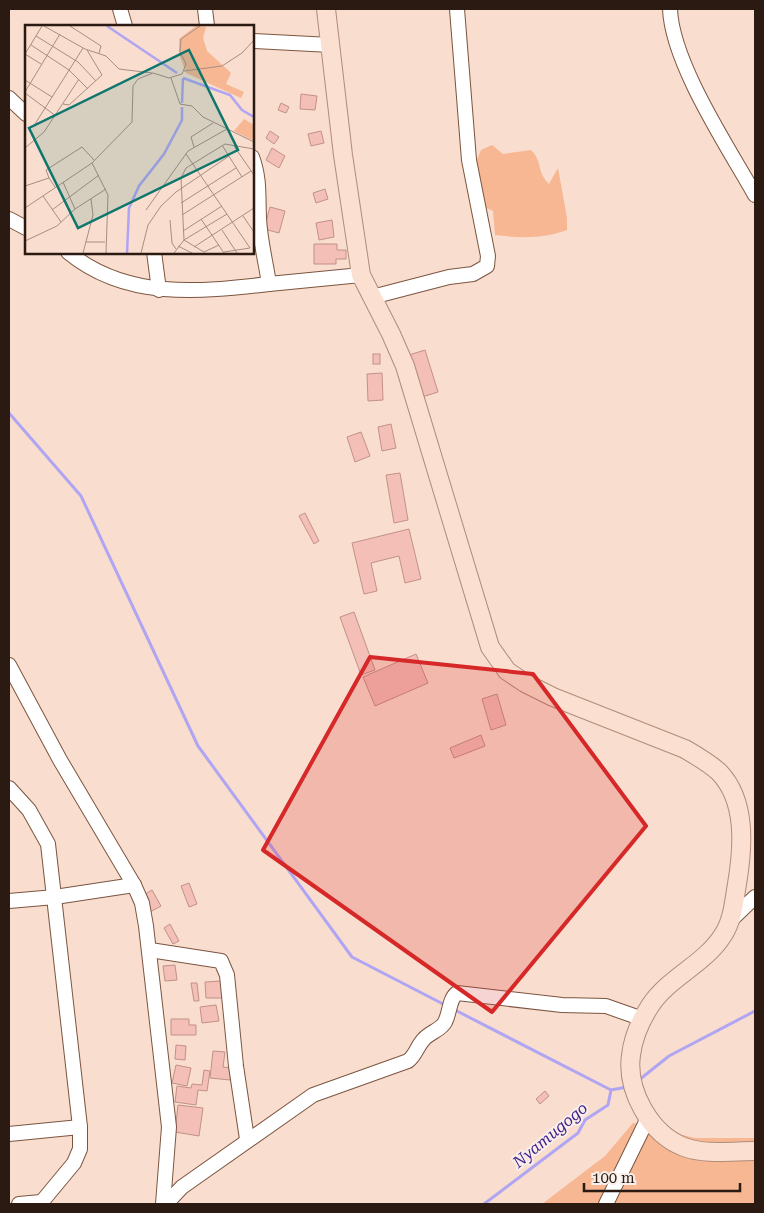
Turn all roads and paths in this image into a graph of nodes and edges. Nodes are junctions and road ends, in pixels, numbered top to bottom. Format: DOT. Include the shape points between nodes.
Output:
graph roads {
  1 [pos="120,9"];
  2 [pos="205,9"];
  3 [pos="326,9"];
  4 [pos="457,9"];
  5 [pos="670,9"];
  6 [pos="125,25"];
  7 [pos="207,25"];
  8 [pos="254,41"];
  9 [pos="331,45"];
  10 [pos="9,98"];
  11 [pos="25,113"];
  12 [pos="254,162"];
  13 [pos="755,195"];
  14 [pos="9,219"];
  15 [pos="25,227"];
  16 [pos="71,254"];
  17 [pos="154,254"];
  18 [pos="361,275"];
  19 [pos="269,284"];
  20 [pos="159,290"];
  21 [pos="372,297"];
  22 [pos="9,665"];
  23 [pos="9,788"];
  24 [pos="134,885"];
  25 [pos="55,897"];
  26 [pos="755,898"];
  27 [pos="9,901"];
  28 [pos="730,921"];
  29 [pos="150,950"];
  30 [pos="643,1019"];
  31 [pos="648,1118"];
  32 [pos="80,1127"];
  33 [pos="9,1134"];
  34 [pos="246,1139"];
  35 [pos="755,1151"];
  36 [pos="41,1203"];
  37 [pos="19,1204"];
  38 [pos="165,1204"];
  39 [pos="606,1204"];
  1 -- 6 [label="street"];
  2 -- 7 [label="street"];
  3 -- 9 [label="main road"];
  4 -- 21 [label="street" via="469,160 488,256 487,266 473,274 449,276"];
  5 -- 13 [label="street" via="678,46 690,78"];
  8 -- 9 [label="street"];
  9 -- 18 [label="main road"];
  10 -- 11 [label="street"];
  12 -- 19 [label="street"];
  14 -- 15 [label="street"];
  16 -- 20 [label="street" via="96,272 117,281"];
  17 -- 20 [label="street"];
  18 -- 19 [label="street"];
  18 -- 21 [label="main road"];
  19 -- 20 [label="street"];
  21 -- 28 [label="main road" via="391,334 418,406 490,647 507,671 525,683 685,749 720,774 739,810 741,834 740,863"];
  22 -- 24 [label="street" via="60,760"];
  23 -- 25 [label="street" via="29,810 48,844"];
  24 -- 25 [label="street"];
  24 -- 29 [label="street" via="142,903"];
  25 -- 27 [label="street"];
  25 -- 32 [label="street"];
  26 -- 28 [label="street"];
  28 -- 30 [label="main road" via="723,936 708,953 662,991"];
  29 -- 34 [label="street" via="221,962 227,975"];
  29 -- 38 [label="street" via="169,1127"];
  30 -- 31 [label="main road" via="634,1037 630,1056 631,1078"];
  30 -- 34 [label="street" via="606,1006 562,1005 458,993 453,996 445,1023 426,1037 416,1055 408,1061 313,1094"];
  31 -- 35 [label="main road" via="666,1137 684,1147"];
  31 -- 39 [label="street"];
  32 -- 33 [label="street"];
  32 -- 36 [label="street" via="80,1149 74,1162"];
  34 -- 38 [label="street" via="182,1187"];
  36 -- 37 [label="street"];
}
